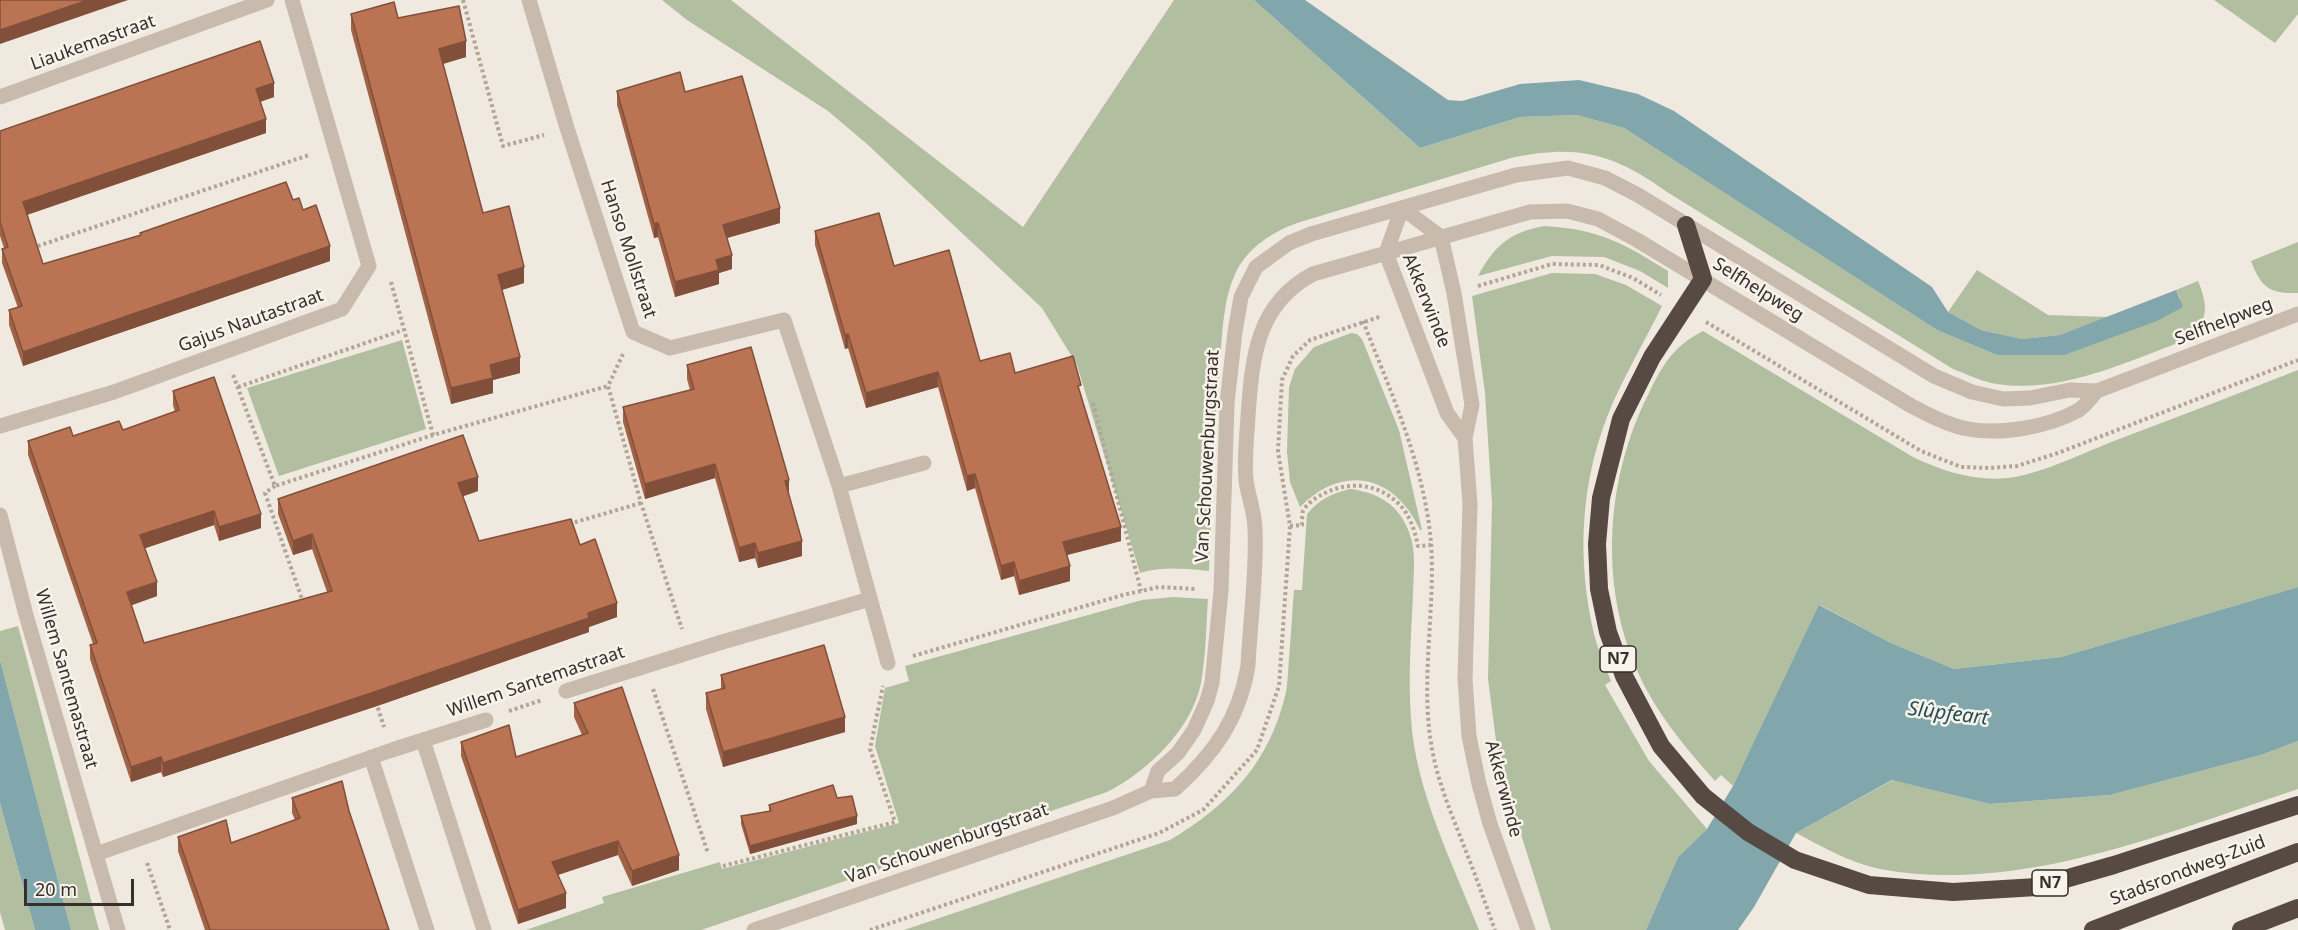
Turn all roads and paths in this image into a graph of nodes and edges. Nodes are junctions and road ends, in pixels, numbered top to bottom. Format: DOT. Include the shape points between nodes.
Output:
graph roads {
  1 [pos="267,0"];
  2 [pos="292,0"];
  3 [pos="463,0"];
  4 [pos="529,0"];
  5 [pos="0,98"];
  6 [pos="567,128"];
  7 [pos="334,147"];
  8 [pos="1402,208"];
  9 [pos="1686,225"];
  10 [pos="1441,237"];
  11 [pos="22,251"];
  12 [pos="1386,253"];
  13 [pos="369,266"];
  14 [pos="1703,279"];
  15 [pos="1454,293"];
  16 [pos="1408,307"];
  17 [pos="1684,308"];
  18 [pos="2298,314"];
  19 [pos="1364,321"];
  20 [pos="403,330"];
  21 [pos="633,332"];
  22 [pos="225,352"];
  23 [pos="2298,360"];
  24 [pos="608,386"];
  25 [pos="238,387"];
  26 [pos="2097,391"];
  27 [pos="1093,403"];
  28 [pos="0,426"];
  29 [pos="432,435"];
  30 [pos="1465,438"];
  31 [pos="924,463"];
  32 [pos="276,486"];
  33 [pos="839,486"];
  34 [pos="641,503"];
  35 [pos="0,515"];
  36 [pos="561,526"];
  37 [pos="1290,526"];
  38 [pos="1141,591"];
  39 [pos="1221,591"];
  40 [pos="1253,594"];
  41 [pos="870,599"];
  42 [pos="312,600"];
  43 [pos="689,652"];
  44 [pos="888,663"];
  45 [pos="646,666"];
  46 [pos="566,691"];
  47 [pos="373,694"];
  48 [pos="486,720"];
  49 [pos="423,741"];
  50 [pos="392,750"];
  51 [pos="371,758"];
  52 [pos="1151,791"];
  53 [pos="2298,805"];
  54 [pos="140,839"];
  55 [pos="2298,852"];
  56 [pos="708,853"];
  57 [pos="96,854"];
  58 [pos="723,866"];
  59 [pos="2298,908"];
  60 [pos="2298,913"];
  61 [pos="1492,922"];
  62 [pos="118,930"];
  63 [pos="170,930"];
  64 [pos="427,930"];
  65 [pos="484,930"];
  66 [pos="754,930"];
  67 [pos="1495,930"];
  68 [pos="1528,930"];
  69 [pos="2092,930"];
  70 [pos="2241,930"];
  71 [pos="2269,930"];
  1 -- 5 [label="street, Liaukemastraat"];
  2 -- 7 [label="street"];
  3 -- 6 [label="path" via="503,146"];
  4 -- 6 [label="street, Hanso Mollstraat"];
  6 -- 21 [label="street, Hanso Mollstraat"];
  7 -- 11 [label="path"];
  7 -- 13 [label="street"];
  8 -- 9 [label="street, Selfhelpweg" via="1516,175 1568,168 1605,178"];
  8 -- 10 [label="street, Akkerwinde"];
  8 -- 12 [label="street, Akkerwinde"];
  8 -- 39 [label="street, Van Schouwenburgstraat" via="1289,243 1256,267 1248,281 1238,311 1227,403"];
  9 -- 14 [label="highway"];
  9 -- 26 [label="street, Selfhelpweg" via="1935,376 1972,392 2003,399 2070,390"];
  10 -- 12 [label="street, Selfhelpweg"];
  10 -- 14 [label="street, Selfhelpweg" via="1530,212 1567,211 1599,219"];
  10 -- 15 [label="street, Akkerwinde"];
  12 -- 16 [label="street, Akkerwinde"];
  12 -- 40 [label="street, Van Schouwenburgstraat" via="1304,279 1277,303 1259,338 1252,364 1246,463 1255,527"];
  13 -- 20 [label="path" via="387,269"];
  13 -- 22 [label="street, Gajus Nautastraat" via="342,309"];
  14 -- 17 [label="highway, N7"];
  14 -- 26 [label="street, Selfhelpweg" via="1908,404 1941,421 1969,429 2004,431 2037,426 2079,410"];
  15 -- 17 [label="path" via="1552,264 1599,265 1633,278"];
  15 -- 30 [label="street, Akkerwinde" via="1472,405"];
  16 -- 19 [label="path"];
  16 -- 30 [label="street, Akkerwinde" via="1447,413"];
  17 -- 23 [label="path" via="1921,451 1961,467 2027,463"];
  17 -- 53 [label="highway, N7" via="1652,357 1621,419 1600,498 1599,589 1608,632 1624,676 1661,746 1703,796 1749,832 1795,860 1869,885 1953,892 2037,887 2114,866"];
  18 -- 26 [label="street, Selfhelpweg"];
  19 -- 37 [label="path" via="1310,340 1293,356 1282,380 1278,451"];
  19 -- 37 [label="path" via="1413,450 1431,545 1418,546 1415,532 1399,505 1385,493 1369,487 1332,488 1303,511 1302,525"];
  20 -- 25 [label="path"];
  20 -- 29 [label="path"];
  21 -- 24 [label="path"];
  21 -- 33 [label="street, Hanso Mollstraat" via="670,348 784,320"];
  22 -- 25 [label="path"];
  22 -- 28 [label="street, Gajus Nautastraat" via="114,392"];
  24 -- 29 [label="path"];
  24 -- 34 [label="path"];
  25 -- 32 [label="path"];
  27 -- 38 [label="path"];
  29 -- 32 [label="path"];
  30 -- 68 [label="street, Akkerwinde" via="1470,504 1465,679 1469,736 1490,824"];
  31 -- 33 [label="street"];
  32 -- 42 [label="path" via="265,493 303,602"];
  33 -- 41 [label="street, Hanso Mollstraat"];
  34 -- 36 [label="path"];
  34 -- 43 [label="path"];
  35 -- 57 [label="street, Willem Santemastraat"];
  37 -- 40 [label="path" via="1286,597"];
  38 -- 39 [label="path" via="1173,587"];
  38 -- 44 [label="path"];
  39 -- 52 [label="street, Van Schouwenburgstraat" via="1207,701 1187,742 1158,771"];
  40 -- 52 [label="street, Van Schouwenburgstraat" via="1245,683 1231,720 1212,752 1175,789"];
  41 -- 43 [label="street"];
  41 -- 44 [label="street, Hanso Mollstraat"];
  43 -- 45 [label="street"];
  44 -- 58 [label="path" via="870,749 896,822"];
  45 -- 46 [label="street, Willem Santemastraat"];
  45 -- 56 [label="path, Willem Santemastraat"];
  46 -- 48 [label="path, Willem Santemastraat"];
  47 -- 50 [label="path"];
  48 -- 49 [label="street, Willem Santemastraat"];
  49 -- 50 [label="street, Willem Santemastraat"];
  49 -- 65 [label="street"];
  50 -- 51 [label="street, Willem Santemastraat"];
  51 -- 54 [label="street, Willem Santemastraat"];
  51 -- 64 [label="street"];
  52 -- 66 [label="street, Van Schouwenburgstraat" via="1113,808"];
  54 -- 57 [label="street, Willem Santemastraat"];
  54 -- 63 [label="path"];
  55 -- 69 [label="highway, Stadsrondweg-Zuid"];
  57 -- 62 [label="street, Willem Santemastraat"];
  59 -- 70 [label="highway"];
  60 -- 71 [label="highway"];
  61 -- 67 [label="path"];
}
